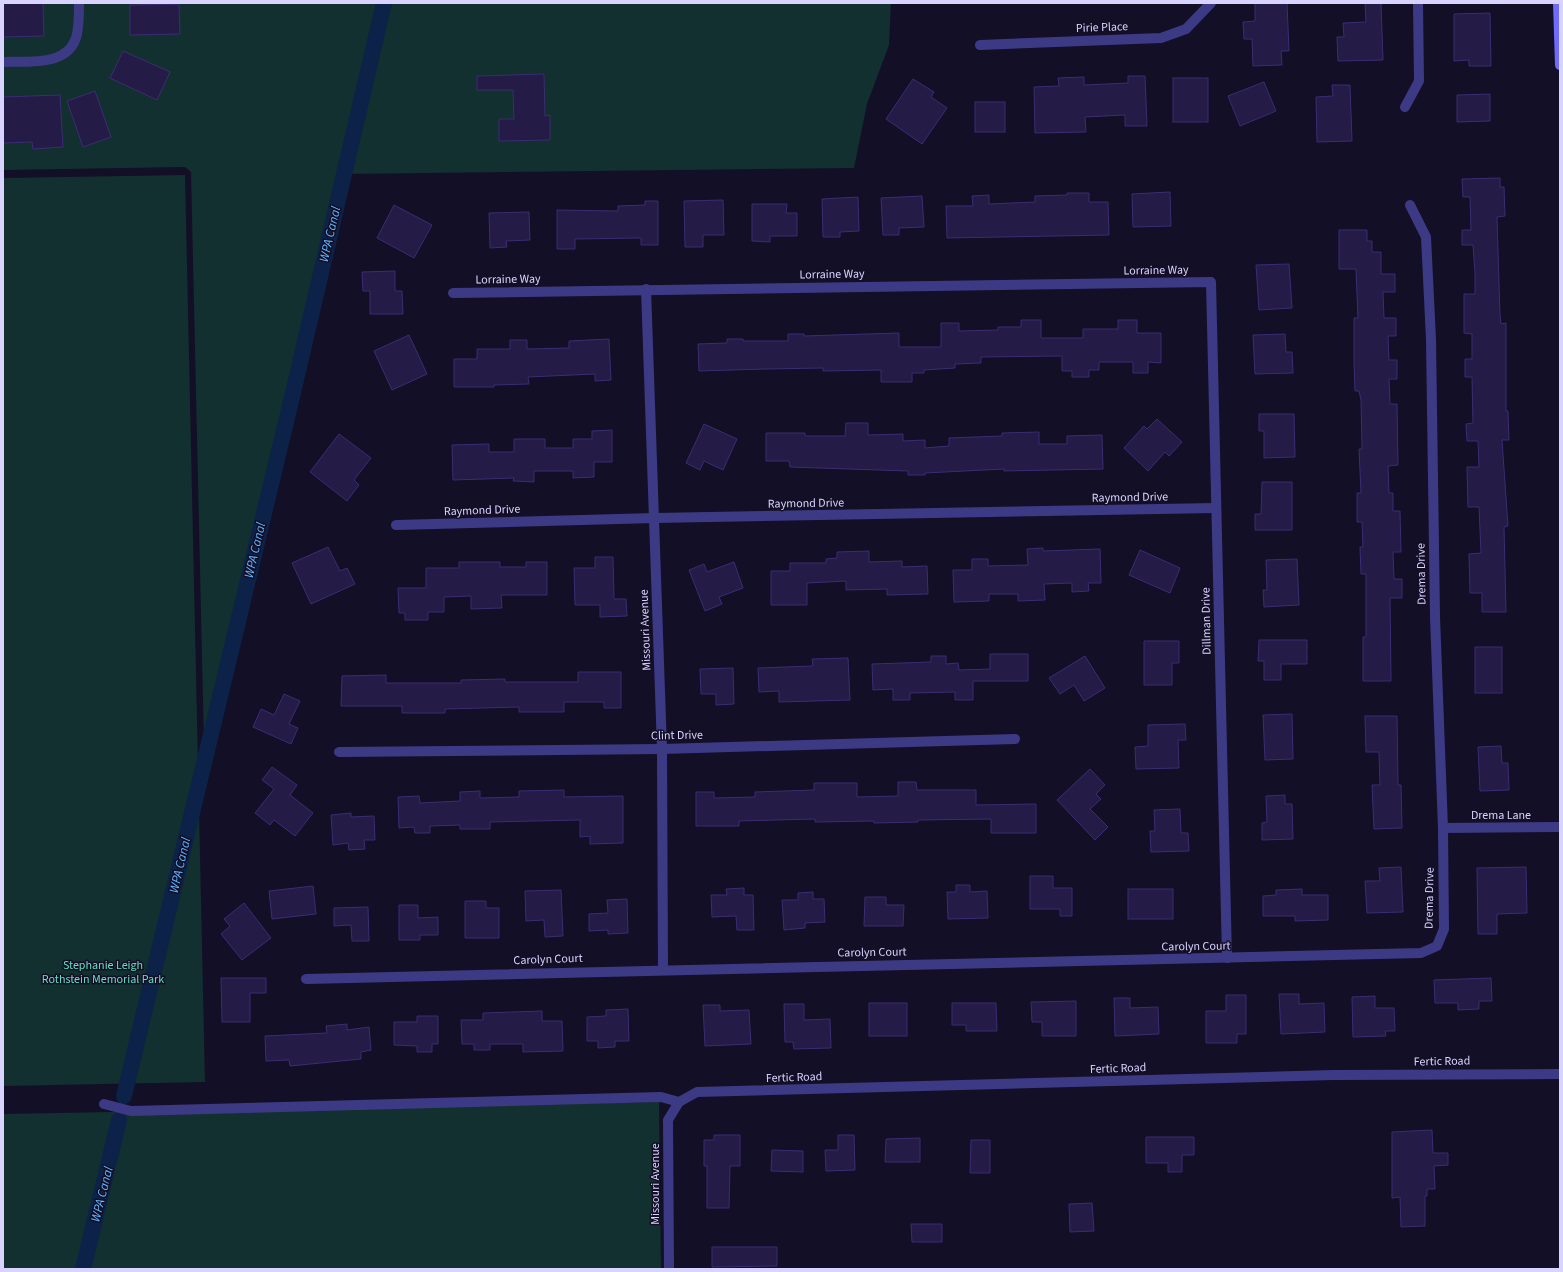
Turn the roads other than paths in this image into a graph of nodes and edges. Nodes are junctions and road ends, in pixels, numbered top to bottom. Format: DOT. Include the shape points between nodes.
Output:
graph roads {
  1 [pos="79,3"];
  2 [pos="1211,3"];
  3 [pos="1418,3"];
  4 [pos="1558,3"];
  5 [pos="980,45"];
  6 [pos="3,62"];
  7 [pos="1560,65"];
  8 [pos="1405,107"];
  9 [pos="1410,205"];
  10 [pos="1211,282"];
  11 [pos="646,290"];
  12 [pos="453,293"];
  13 [pos="1216,508"];
  14 [pos="655,518"];
  15 [pos="396,525"];
  16 [pos="1015,739"];
  17 [pos="662,749"];
  18 [pos="339,752"];
  19 [pos="1560,827"];
  20 [pos="1443,828"];
  21 [pos="1437,946"];
  22 [pos="1227,958"];
  23 [pos="663,969"];
  24 [pos="306,978"];
  25 [pos="1560,1074"];
  26 [pos="679,1102"];
  27 [pos="104,1104"];
  28 [pos="669,1269"];
  1 -- 6 [label="street" via="77,35 73,46 66,53 55,59 43,61"];
  2 -- 5 [label="street, Pirie Place" via="1186,29 1161,38"];
  3 -- 8 [label="street" via="1419,81"];
  4 -- 7 [label="main road"];
  9 -- 20 [label="street, Drema Drive" via="1426,237 1428,268 1435,617"];
  10 -- 11 [label="street, Lorraine Way"];
  10 -- 13 [label="street, Dillman Drive"];
  11 -- 12 [label="street, Lorraine Way"];
  11 -- 14 [label="street, Missouri Avenue"];
  13 -- 14 [label="street, Raymond Drive"];
  13 -- 22 [label="street, Dillman Drive"];
  14 -- 15 [label="street, Raymond Drive"];
  14 -- 17 [label="street, Missouri Avenue"];
  16 -- 17 [label="street, Clint Drive"];
  17 -- 18 [label="street, Clint Drive"];
  17 -- 23 [label="street, Missouri Avenue"];
  19 -- 20 [label="street, Drema Lane"];
  20 -- 21 [label="street, Drema Drive" via="1444,929"];
  21 -- 22 [label="street, Carolyn Court" via="1421,953"];
  22 -- 23 [label="street, Carolyn Court"];
  23 -- 24 [label="street, Carolyn Court"];
  25 -- 26 [label="street, Fertic Road" via="1333,1075 696,1092"];
  26 -- 27 [label="street" via="662,1096 131,1111"];
  26 -- 28 [label="street, Missouri Avenue" via="668,1120"];
}
